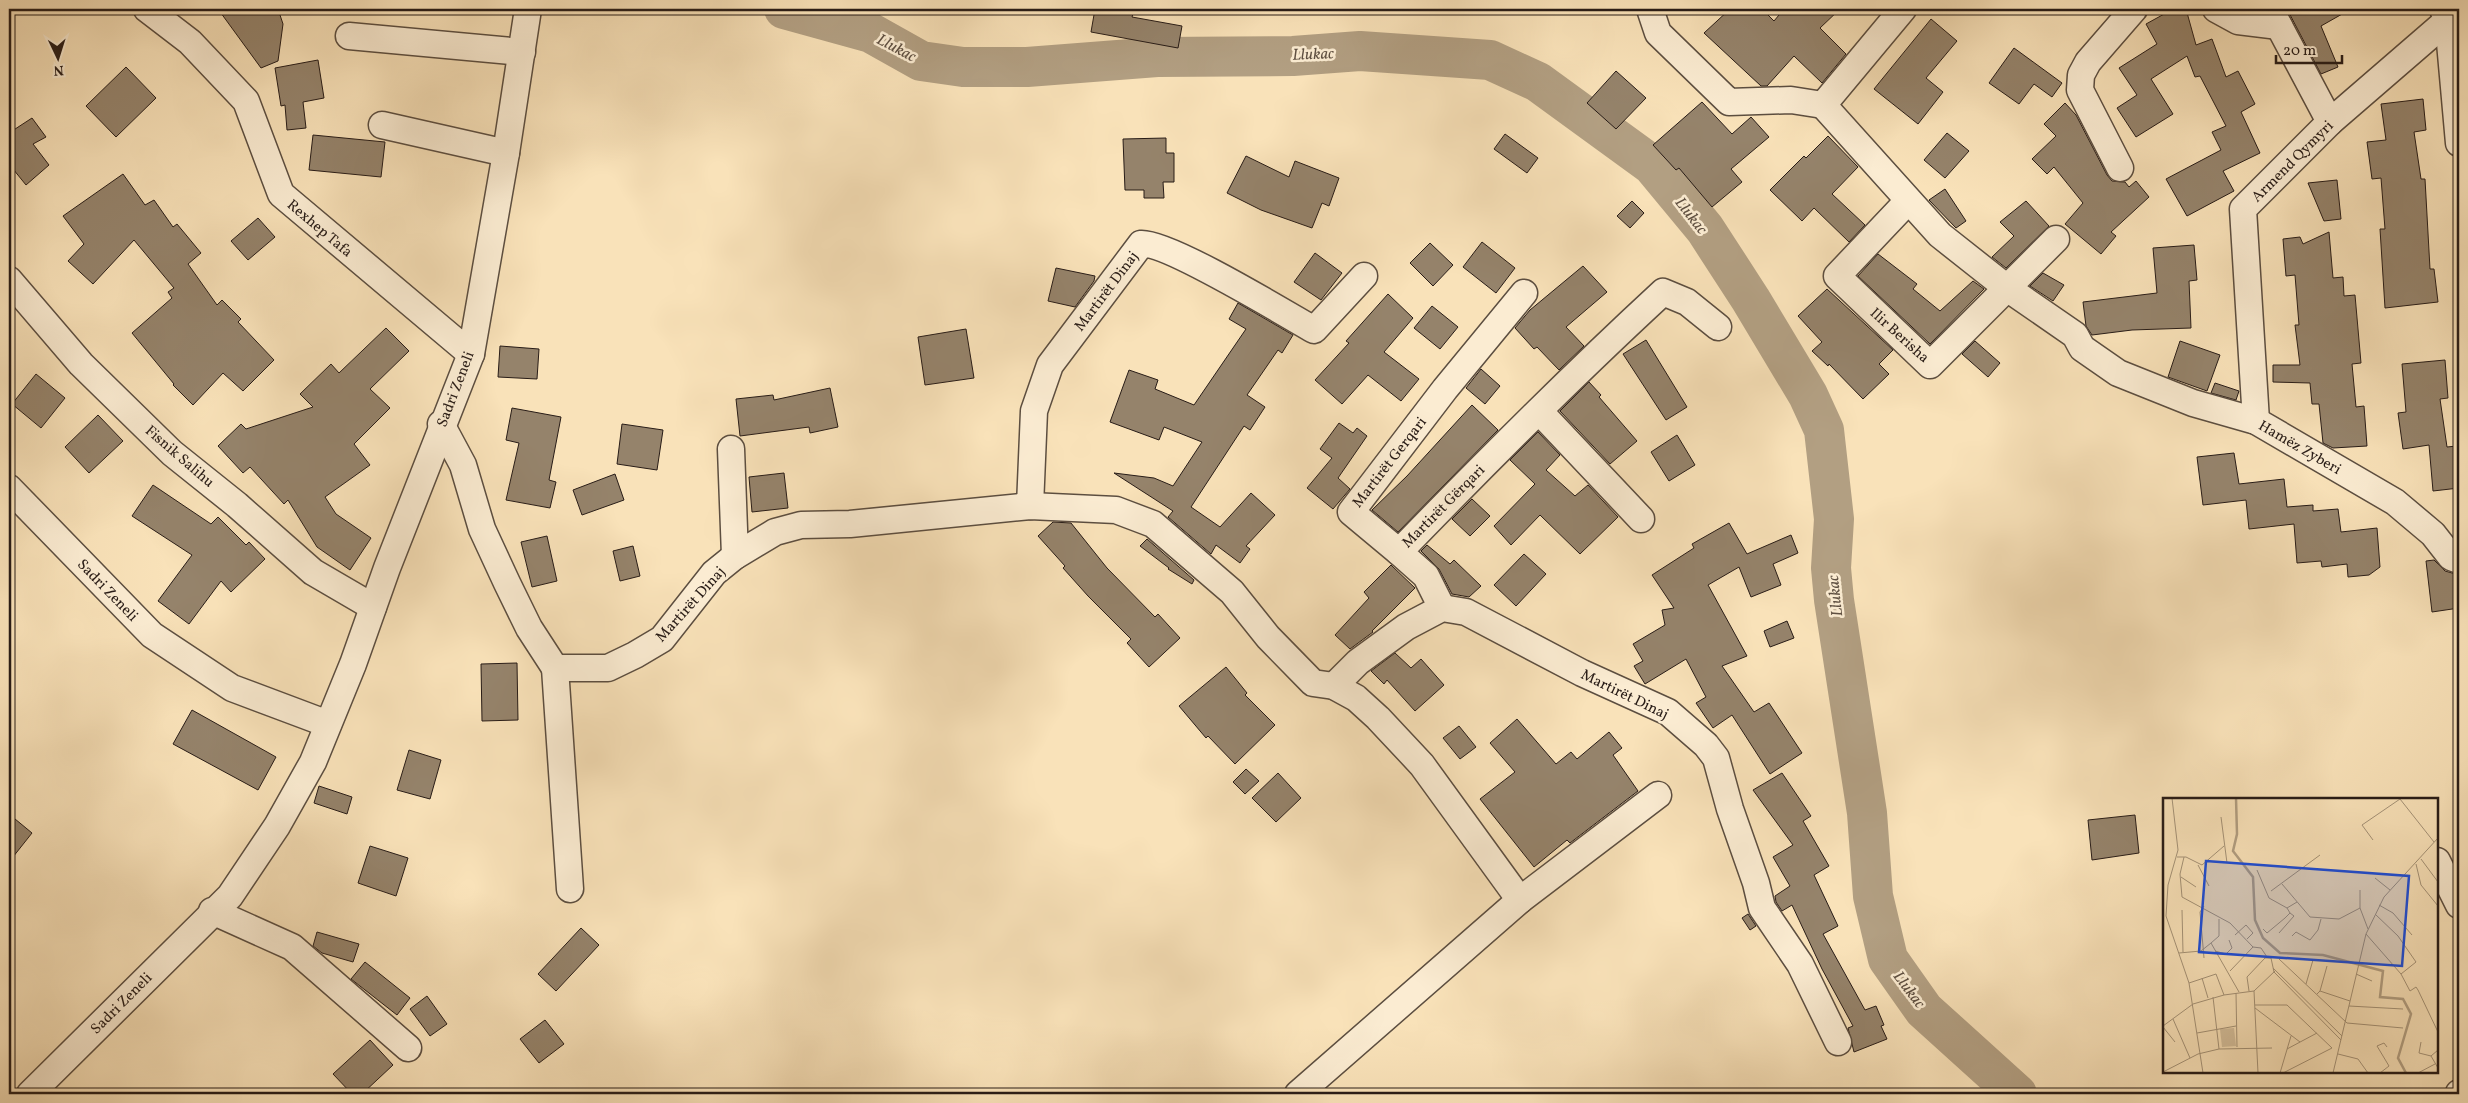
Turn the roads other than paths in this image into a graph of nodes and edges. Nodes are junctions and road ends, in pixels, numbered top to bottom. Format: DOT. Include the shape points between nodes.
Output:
graph roads {
  1 [pos="147,9"];
  2 [pos="1650,9"];
  3 [pos="1903,9"];
  4 [pos="2134,9"];
  5 [pos="2216,9"];
  6 [pos="528,12"];
  7 [pos="2450,16"];
  8 [pos="2275,18"];
  9 [pos="349,36"];
  10 [pos="522,52"];
  11 [pos="1823,104"];
  12 [pos="2330,122"];
  13 [pos="382,125"];
  14 [pos="2459,143"];
  15 [pos="506,153"];
  16 [pos="2120,168"];
  17 [pos="1908,201"];
  18 [pos="2056,239"];
  19 [pos="1364,276"];
  20 [pos="9,280"];
  21 [pos="2007,288"];
  22 [pos="1524,293"];
  23 [pos="1718,328"];
  24 [pos="471,354"];
  25 [pos="1539,411"];
  26 [pos="2256,421"];
  27 [pos="441,424"];
  28 [pos="731,449"];
  29 [pos="9,488"];
  30 [pos="1030,506"];
  31 [pos="1641,519"];
  32 [pos="1399,552"];
  33 [pos="2457,552"];
  34 [pos="735,556"];
  35 [pos="373,607"];
  36 [pos="1442,608"];
  37 [pos="555,668"];
  38 [pos="1334,686"];
  39 [pos="328,724"];
  40 [pos="1658,795"];
  41 [pos="2438,863"];
  42 [pos="570,889"];
  43 [pos="1520,900"];
  44 [pos="2459,905"];
  45 [pos="212,911"];
  46 [pos="1838,1042"];
  47 [pos="408,1048"];
  48 [pos="30,1094"];
  49 [pos="1298,1094"];
  1 -- 24 [label="street, Rexhep Tafa" via="190,42 246,102 281,194"];
  2 -- 11 [label="street" via="1658,33 1729,102 1791,100"];
  3 -- 11 [label="street"];
  4 -- 16 [label="street" via="2088,62 2081,75 2080,90"];
  5 -- 8 [label="street" via="2238,21"];
  6 -- 10 [label="street, Sadri Zeneli"];
  7 -- 12 [label="street, Armend Qymyri"];
  7 -- 14 [label="street"];
  8 -- 12 [label="street"];
  9 -- 10 [label="street"];
  10 -- 15 [label="street, Sadri Zeneli"];
  11 -- 17 [label="street"];
  12 -- 26 [label="street, Armend Qymyri" via="2243,209"];
  13 -- 15 [label="street"];
  15 -- 24 [label="street, Sadri Zeneli"];
  17 -- 21 [label="street, Hamëz Zyberi" via="1940,235"];
  17 -- 21 [label="street, Ilir Berisha" via="1837,276 1930,365"];
  18 -- 21 [label="street, Ilir Berisha"];
  19 -- 30 [label="street, Martirët Dinaj" via="1314,330 1196,264 1150,243 1141,244 1050,365 1034,410"];
  20 -- 35 [label="street, Fisnik Salihu" via="81,364 172,453 313,572"];
  21 -- 26 [label="street, Hamëz Zyberi" via="2076,335 2082,348 2118,373 2194,403"];
  22 -- 32 [label="street, Martirët Gerqari" via="1465,363 1351,512"];
  23 -- 25 [label="street, Martirët Gërqari" via="1687,302 1663,292"];
  24 -- 27 [label="street, Sadri Zeneli"];
  25 -- 31 [label="street"];
  25 -- 32 [label="street, Martirët Gërqari"];
  26 -- 33 [label="street, Hamëz Zyberi" via="2395,502"];
  27 -- 35 [label="street, Sadri Zeneli"];
  27 -- 37 [label="street" via="463,465 482,529 503,576 529,628"];
  28 -- 34 [label="street"];
  29 -- 39 [label="street, Sadri Zeneli" via="152,635 232,688"];
  30 -- 34 [label="street, Martirët Dinaj" via="850,524 801,525 775,532"];
  30 -- 38 [label="street, Martirët Dinaj" via="1116,510 1153,524 1232,592 1268,637 1313,683"];
  32 -- 36 [label="street, Martirët Gërqari" via="1426,576"];
  34 -- 37 [label="street, Martirët Dinaj" via="714,573 662,639 608,668"];
  35 -- 39 [label="street, Sadri Zeneli"];
  36 -- 38 [label="street" via="1406,627 1358,662"];
  36 -- 46 [label="street, Martirët Dinaj" via="1466,612 1582,673 1668,712 1706,745 1716,758 1762,908 1800,964"];
  37 -- 42 [label="street"];
  38 -- 43 [label="street, Martirët Dinaj" via="1356,698 1422,765"];
  39 -- 45 [label="street, Sadri Zeneli" via="313,762 277,826 230,896"];
  40 -- 43 [label="street"];
  41 -- 44 [label="street"];
  43 -- 49 [label="street"];
  45 -- 47 [label="street" via="292,947"];
  45 -- 48 [label="street, Sadri Zeneli"];
}
